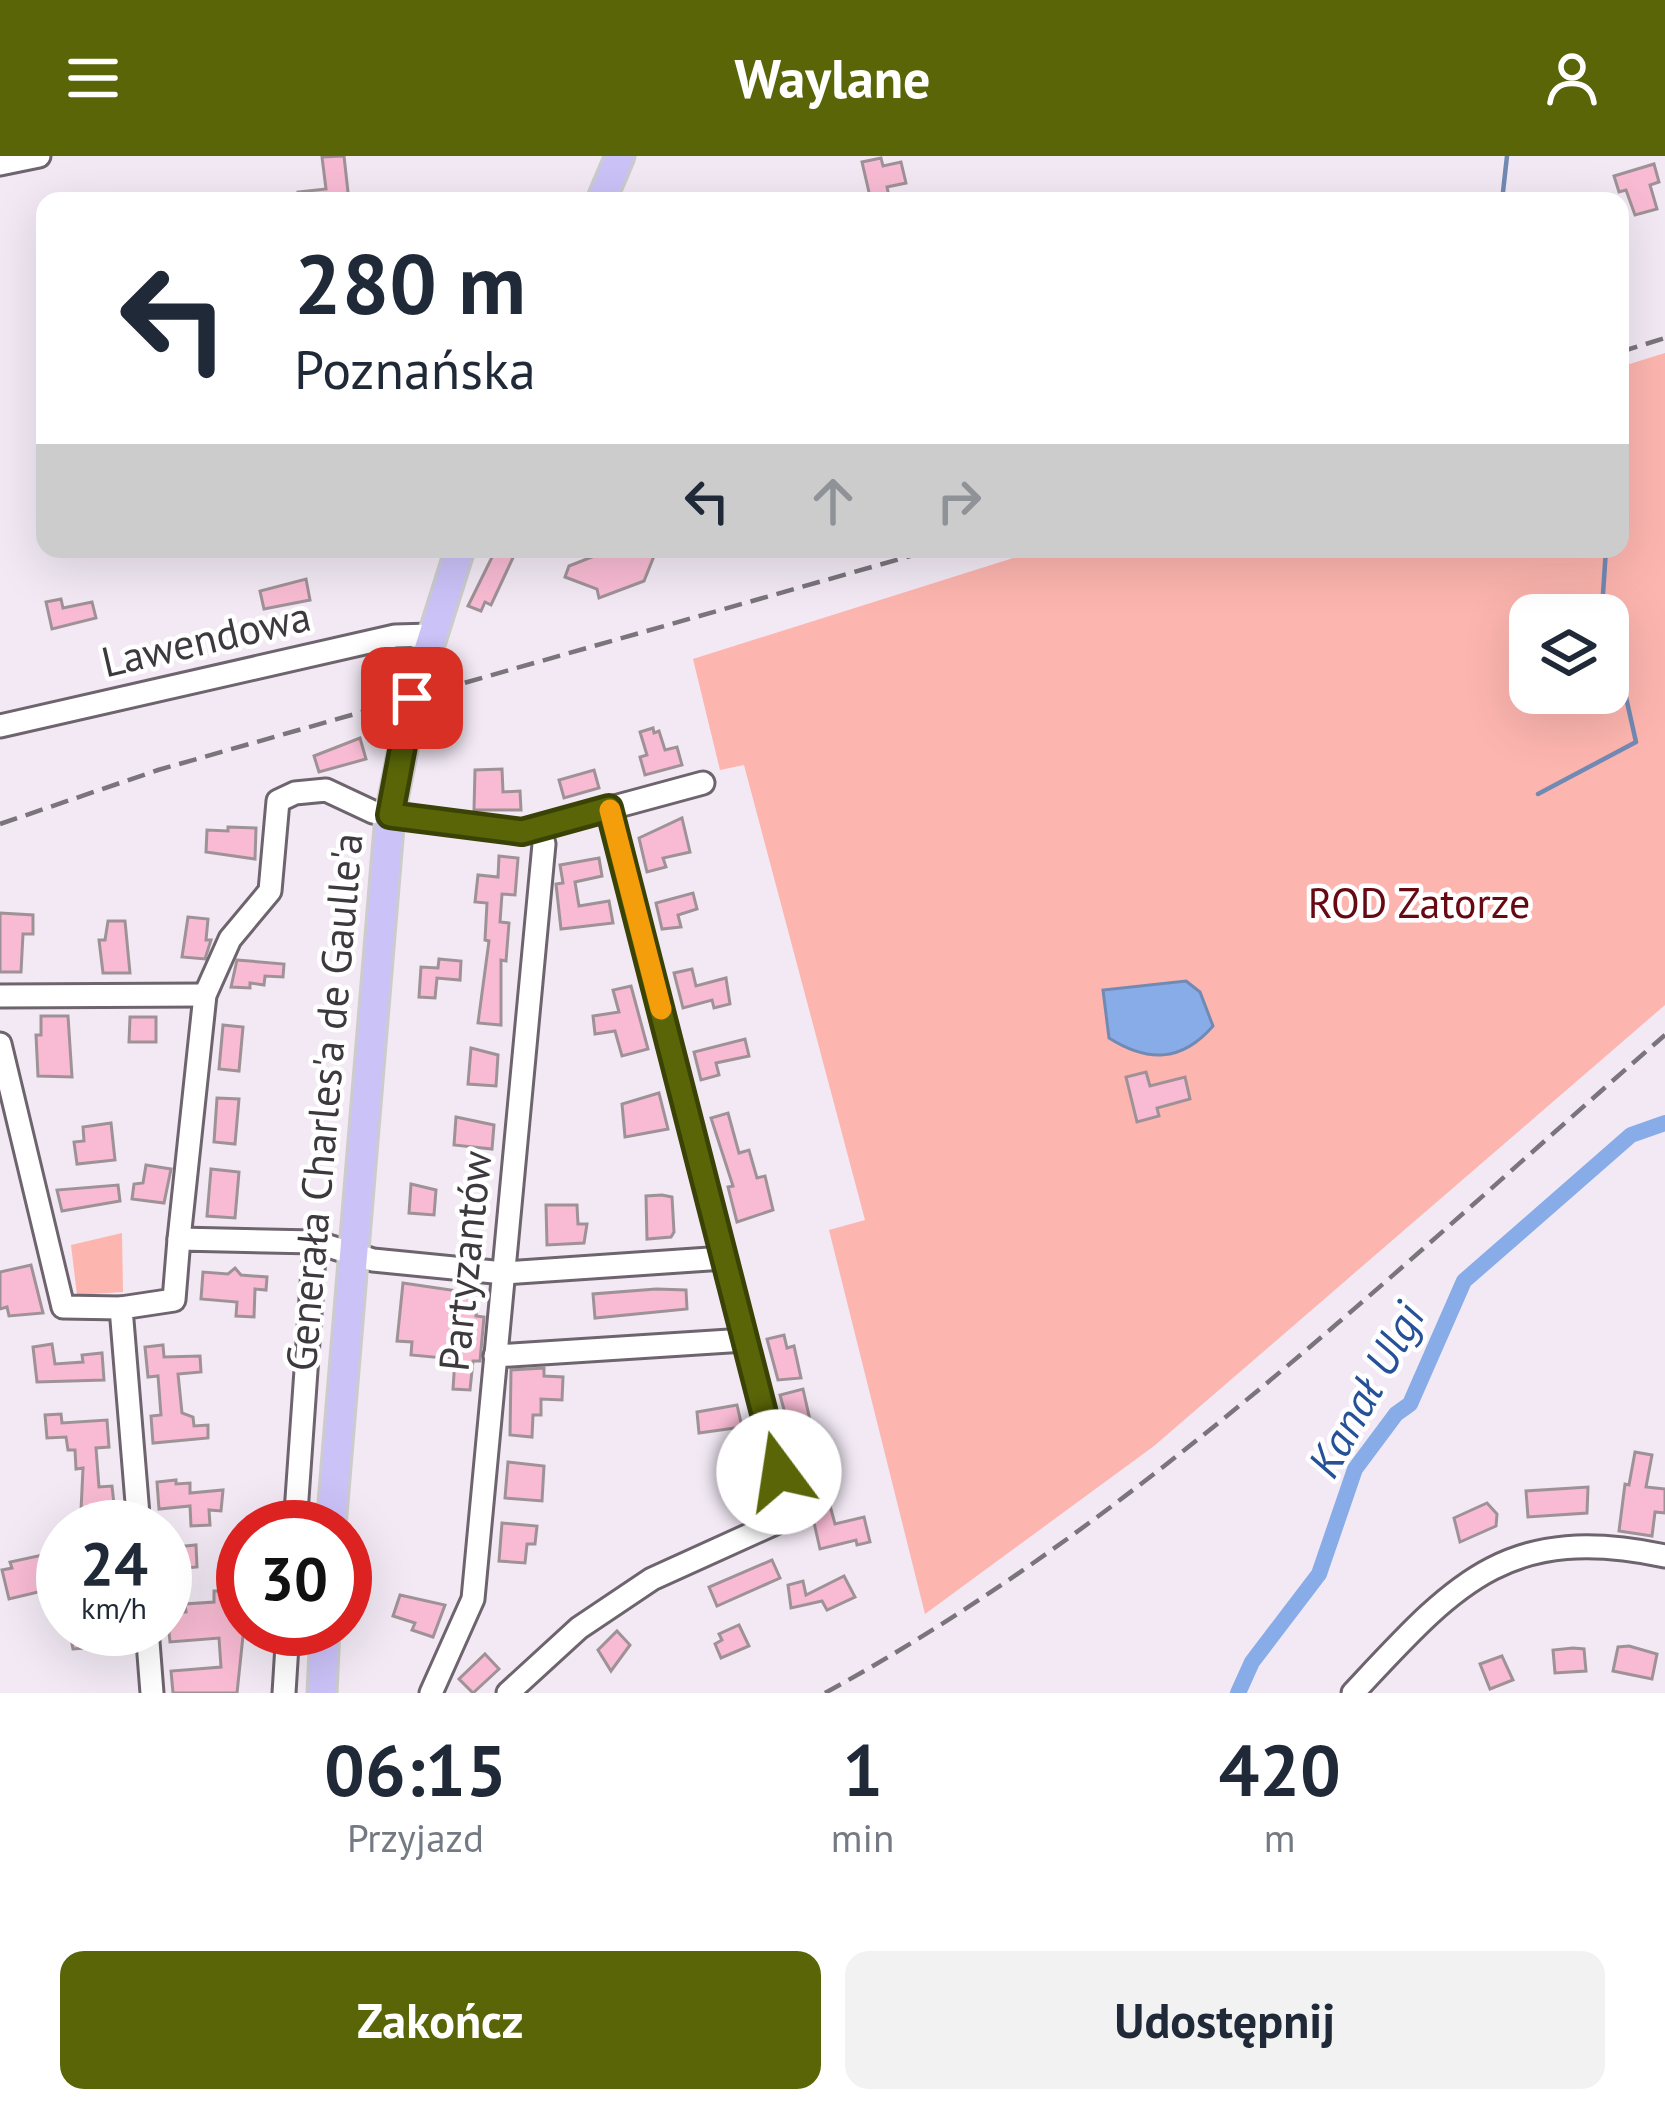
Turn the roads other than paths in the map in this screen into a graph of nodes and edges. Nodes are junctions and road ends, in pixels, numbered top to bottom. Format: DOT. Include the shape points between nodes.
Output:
graph roads {
  1 [pos="39,156"];
  2 [pos="620,156"];
  3 [pos="0,164"];
  4 [pos="605,192"];
  5 [pos="457,558"];
  6 [pos="431,635"];
  7 [pos="0,726"];
  8 [pos="703,783"];
  9 [pos="609,808"];
  10 [pos="390,815"];
  11 [pos="539,828"];
  12 [pos="205,995"];
  13 [pos="0,996"];
  14 [pos="0,1045"];
  15 [pos="179,1238"];
  16 [pos="315,1243"];
  17 [pos="352,1252"];
  18 [pos="724,1258"];
  19 [pos="504,1273"];
  20 [pos="121,1308"];
  21 [pos="745,1340"];
  22 [pos="495,1356"];
  23 [pos="137,1500"];
  24 [pos="297,1500"];
  25 [pos="333,1500"];
  26 [pos="1665,1556"];
  27 [pos="149,1656"];
  28 [pos="286,1656"];
  29 [pos="324,1656"];
  30 [pos="152,1693"];
  31 [pos="284,1693"];
  32 [pos="322,1693"];
  33 [pos="431,1693"];
  34 [pos="508,1693"];
  35 [pos="1353,1693"];
  1 -- 3 [label="street"];
  2 -- 4 [label="main road"];
  5 -- 6 [label="main road, Generała Charles'a de Gaulle'a"];
  6 -- 7 [label="street, Lawendowa" via="395,636"];
  6 -- 10 [label="main road, Generała Charles'a de Gaulle'a"];
  8 -- 9 [label="street"];
  9 -- 11 [label="street"];
  9 -- 18 [label="street"];
  10 -- 11 [label="street"];
  10 -- 12 [label="street" via="326,790 278,801 270,891 230,939"];
  10 -- 17 [label="main road, Generała Charles'a de Gaulle'a"];
  11 -- 19 [label="street, Partyzantów" via="544,844"];
  12 -- 13 [label="street"];
  12 -- 15 [label="street"];
  14 -- 20 [label="street" via="63,1307"];
  15 -- 16 [label="street"];
  15 -- 20 [label="street" via="174,1300"];
  16 -- 17 [label="street"];
  16 -- 24 [label="street"];
  17 -- 19 [label="street"];
  17 -- 25 [label="main road, Generała Charles'a de Gaulle'a"];
  18 -- 19 [label="street"];
  18 -- 21 [label="street"];
  19 -- 22 [label="street, Partyzantów"];
  20 -- 23 [label="street"];
  21 -- 22 [label="street"];
  21 -- 34 [label="street" via="790,1516 652,1579 579,1628"];
  22 -- 33 [label="street, Partyzantów" via="473,1599"];
  26 -- 35 [label="street" via="1581,1545 1532,1550 1492,1567 1394,1646"];
  27 -- 30 [label="street"];
  28 -- 31 [label="street"];
  29 -- 32 [label="main road"];
}
